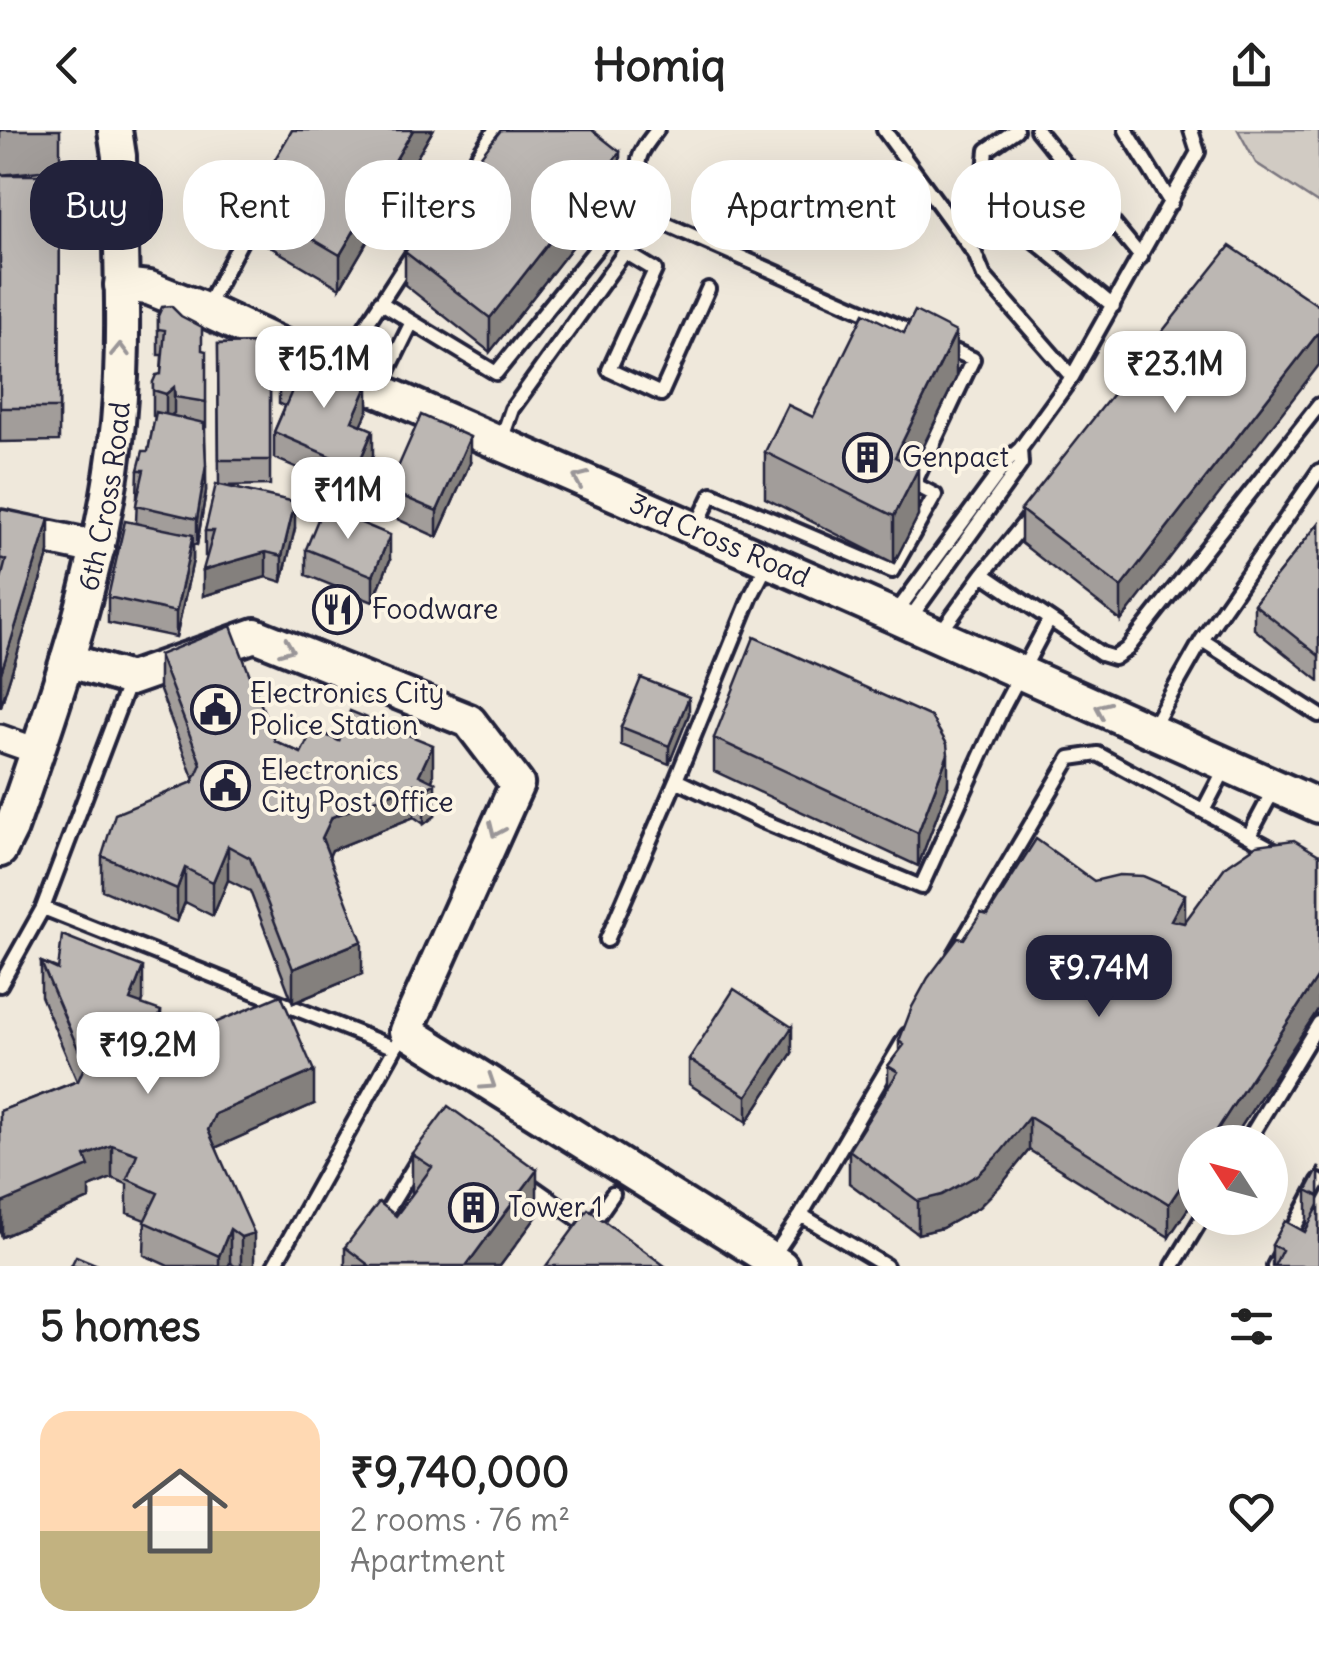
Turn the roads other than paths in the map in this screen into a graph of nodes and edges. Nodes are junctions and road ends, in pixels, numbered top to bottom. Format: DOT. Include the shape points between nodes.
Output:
graph roads {
  1 [pos="115,130"];
  2 [pos="495,130"];
  3 [pos="657,130"];
  4 [pos="884,130"];
  5 [pos="1016,130"];
  6 [pos="1037,130"];
  7 [pos="1126,130"];
  8 [pos="1191,130"];
  9 [pos="475,160"];
  10 [pos="639,160"];
  11 [pos="1171,202"];
  12 [pos="236,250"];
  13 [pos="415,250"];
  14 [pos="595,250"];
  15 [pos="625,252"];
  16 [pos="1141,256"];
  17 [pos="120,285"];
  18 [pos="708,289"];
  19 [pos="380,302"];
  20 [pos="1113,306"];
  21 [pos="205,310"];
  22 [pos="412,322"];
  23 [pos="336,371"];
  24 [pos="1072,378"];
  25 [pos="378,390"];
  26 [pos="1319,406"];
  27 [pos="500,444"];
  28 [pos="1319,471"];
  29 [pos="1033,512"];
  30 [pos="0,527"];
  31 [pos="695,530"];
  32 [pos="98,548"];
  33 [pos="769,561"];
  34 [pos="983,574"];
  35 [pos="901,619"];
  36 [pos="1048,620"];
  37 [pos="938,636"];
  38 [pos="1202,640"];
  39 [pos="67,660"];
  40 [pos="1020,672"];
  41 [pos="130,679"];
  42 [pos="1319,715"];
  43 [pos="1150,730"];
  44 [pos="0,738"];
  45 [pos="38,751"];
  46 [pos="1227,765"];
  47 [pos="676,780"];
  48 [pos="1276,786"];
  49 [pos="1319,806"];
  50 [pos="1203,811"];
  51 [pos="1250,836"];
  52 [pos="0,850"];
  53 [pos="1284,855"];
  54 [pos="43,908"];
  55 [pos="607,940"];
  56 [pos="950,961"];
  57 [pos="0,985"];
  58 [pos="1319,1023"];
  59 [pos="911,1029"];
  60 [pos="400,1039"];
  61 [pos="1257,1125"];
  62 [pos="426,1147"];
  63 [pos="514,1174"];
  64 [pos="1319,1181"];
  65 [pos="612,1194"];
  66 [pos="801,1215"];
  67 [pos="590,1227"];
  68 [pos="374,1232"];
  69 [pos="1191,1235"];
  70 [pos="603,1237"];
  71 [pos="776,1263"];
  72 [pos="274,1266"];
  73 [pos="886,1266"];
  74 [pos="1172,1266"];
  75 [pos="1274,1266"];
  1 -- 17 [label="street, 6th Cross Road"];
  2 -- 9 [label="lane"];
  3 -- 10 [label="lane"];
  4 -- 24 [label="lane" via="975,254 984,276"];
  5 -- 20 [label="lane" via="987,150 984,180 1006,218"];
  6 -- 16 [label="lane"];
  7 -- 11 [label="lane"];
  8 -- 11 [label="lane" via="1198,152"];
  11 -- 16 [label="lane"];
  12 -- 21 [label="lane"];
  13 -- 19 [label="lane"];
  14 -- 22 [label="lane" via="496,372"];
  15 -- 18 [label="lane" via="656,270 610,370 660,394"];
  15 -- 27 [label="lane" via="512,409"];
  15 -- 31 [label="lane" via="650,217 972,359 914,484 934,495 892,571 712,494"];
  16 -- 20 [label="lane"];
  17 -- 21 [label="street, 3rd Cross Road" via="149,288"];
  32 -- 17 [label="street, 6th Cross Road, one-way" via="118,422"];
  19 -- 22 [label="lane"];
  19 -- 23 [label="lane"];
  20 -- 24 [label="lane"];
  21 -- 23 [label="street, 3rd Cross Road"];
  22 -- 25 [label="lane"];
  23 -- 25 [label="street, 3rd Cross Road"];
  24 -- 35 [label="lane" via="1020,449 1020,464"];
  25 -- 27 [label="street, 3rd Cross Road"];
  26 -- 36 [label="lane" via="1127,649 1114,658 1100,654"];
  31 -- 27 [label="street, 3rd Cross Road, one-way"];
  28 -- 38 [label="lane"];
  29 -- 34 [label="lane"];
  30 -- 32 [label="street"];
  31 -- 33 [label="street, 3rd Cross Road"];
  32 -- 39 [label="street, 6th Cross Road"];
  33 -- 35 [label="street, 3rd Cross Road"];
  33 -- 47 [label="lane"];
  34 -- 36 [label="lane"];
  34 -- 37 [label="lane"];
  35 -- 37 [label="street, 3rd Cross Road"];
  36 -- 40 [label="lane"];
  37 -- 40 [label="street, 3rd Cross Road"];
  38 -- 42 [label="lane"];
  38 -- 43 [label="lane"];
  39 -- 41 [label="street"];
  39 -- 45 [label="street, 6th Cross Road"];
  43 -- 40 [label="street, 3rd Cross Road, one-way"];
  40 -- 47 [label="lane" via="922,887"];
  41 -- 54 [label="lane"];
  41 -- 60 [label="street, one-way" via="255,635 469,721 517,784"];
  43 -- 46 [label="street, 3rd Cross Road"];
  44 -- 45 [label="street"];
  45 -- 52 [label="street, 6th Cross Road"];
  46 -- 48 [label="street, 3rd Cross Road"];
  46 -- 50 [label="lane"];
  47 -- 55 [label="lane"];
  48 -- 49 [label="street, 3rd Cross Road"];
  48 -- 51 [label="lane"];
  50 -- 51 [label="lane"];
  50 -- 56 [label="lane" via="1098,754 1070,758"];
  51 -- 53 [label="lane"];
  54 -- 57 [label="lane"];
  54 -- 60 [label="lane"];
  58 -- 61 [label="lane"];
  59 -- 66 [label="lane"];
  60 -- 71 [label="street, one-way"];
  60 -- 72 [label="lane"];
  62 -- 68 [label="lane"];
  63 -- 67 [label="lane"];
  64 -- 75 [label="lane"];
  65 -- 67 [label="lane"];
  66 -- 71 [label="lane"];
  66 -- 73 [label="lane"];
  67 -- 70 [label="lane"];
  69 -- 74 [label="lane"];
}
